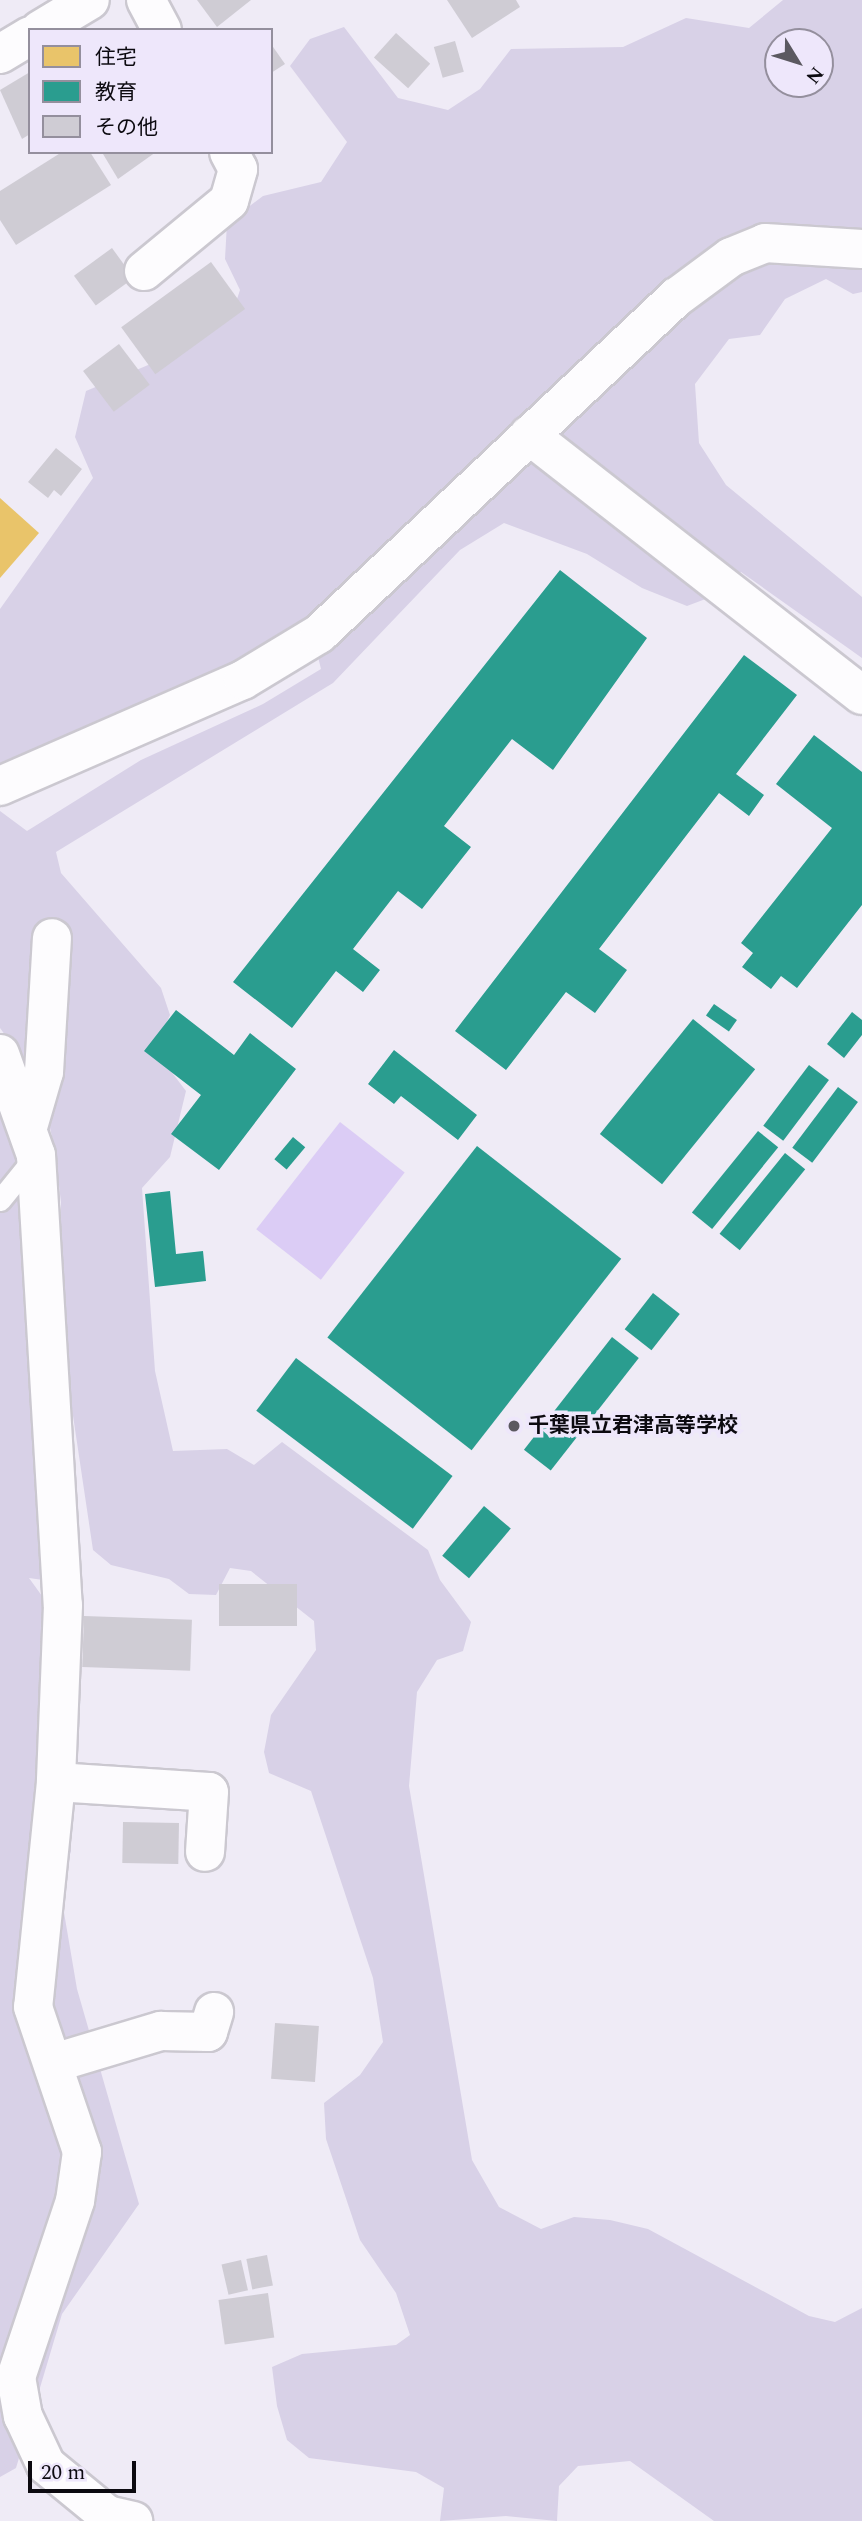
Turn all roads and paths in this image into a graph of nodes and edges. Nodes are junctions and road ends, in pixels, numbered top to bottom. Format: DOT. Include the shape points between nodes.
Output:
graph roads {
  1 [pos="90,0"];
  2 [pos="146,0"];
  3 [pos="43,28"];
  4 [pos="161,28"];
  5 [pos="28,37"];
  6 [pos="0,54"];
  7 [pos="230,154"];
  8 [pos="862,249"];
  9 [pos="144,271"];
  10 [pos="530,435"];
  11 [pos="862,695"];
  12 [pos="0,786"];
  13 [pos="52,938"];
  14 [pos="0,1054"];
  15 [pos="32,1141"];
  16 [pos="0,1200"];
  17 [pos="56,1782"];
  18 [pos="205,1852"];
  19 [pos="214,2012"];
  20 [pos="54,2063"];
  21 [pos="133,2521"];
  1 -- 3 [label="street"];
  2 -- 4 [label="street"];
  5 -- 6 [label="street"];
  7 -- 9 [label="street" via="238,169 229,201"];
  8 -- 10 [label="street" via="765,243 731,257 677,297"];
  10 -- 11 [label="street"];
  10 -- 12 [label="street" via="319,634 243,680"];
  13 -- 15 [label="street" via="44,1072"];
  14 -- 15 [label="street"];
  15 -- 16 [label="lane"];
  15 -- 17 [label="street" via="63,1605"];
  17 -- 18 [label="street" via="209,1793"];
  17 -- 20 [label="street" via="33,2007"];
  19 -- 20 [label="street" via="208,2032 161,2032"];
  20 -- 21 [label="street" via="82,2151 75,2201 16,2377 23,2416 46,2465 72,2492 107,2515"];
}
